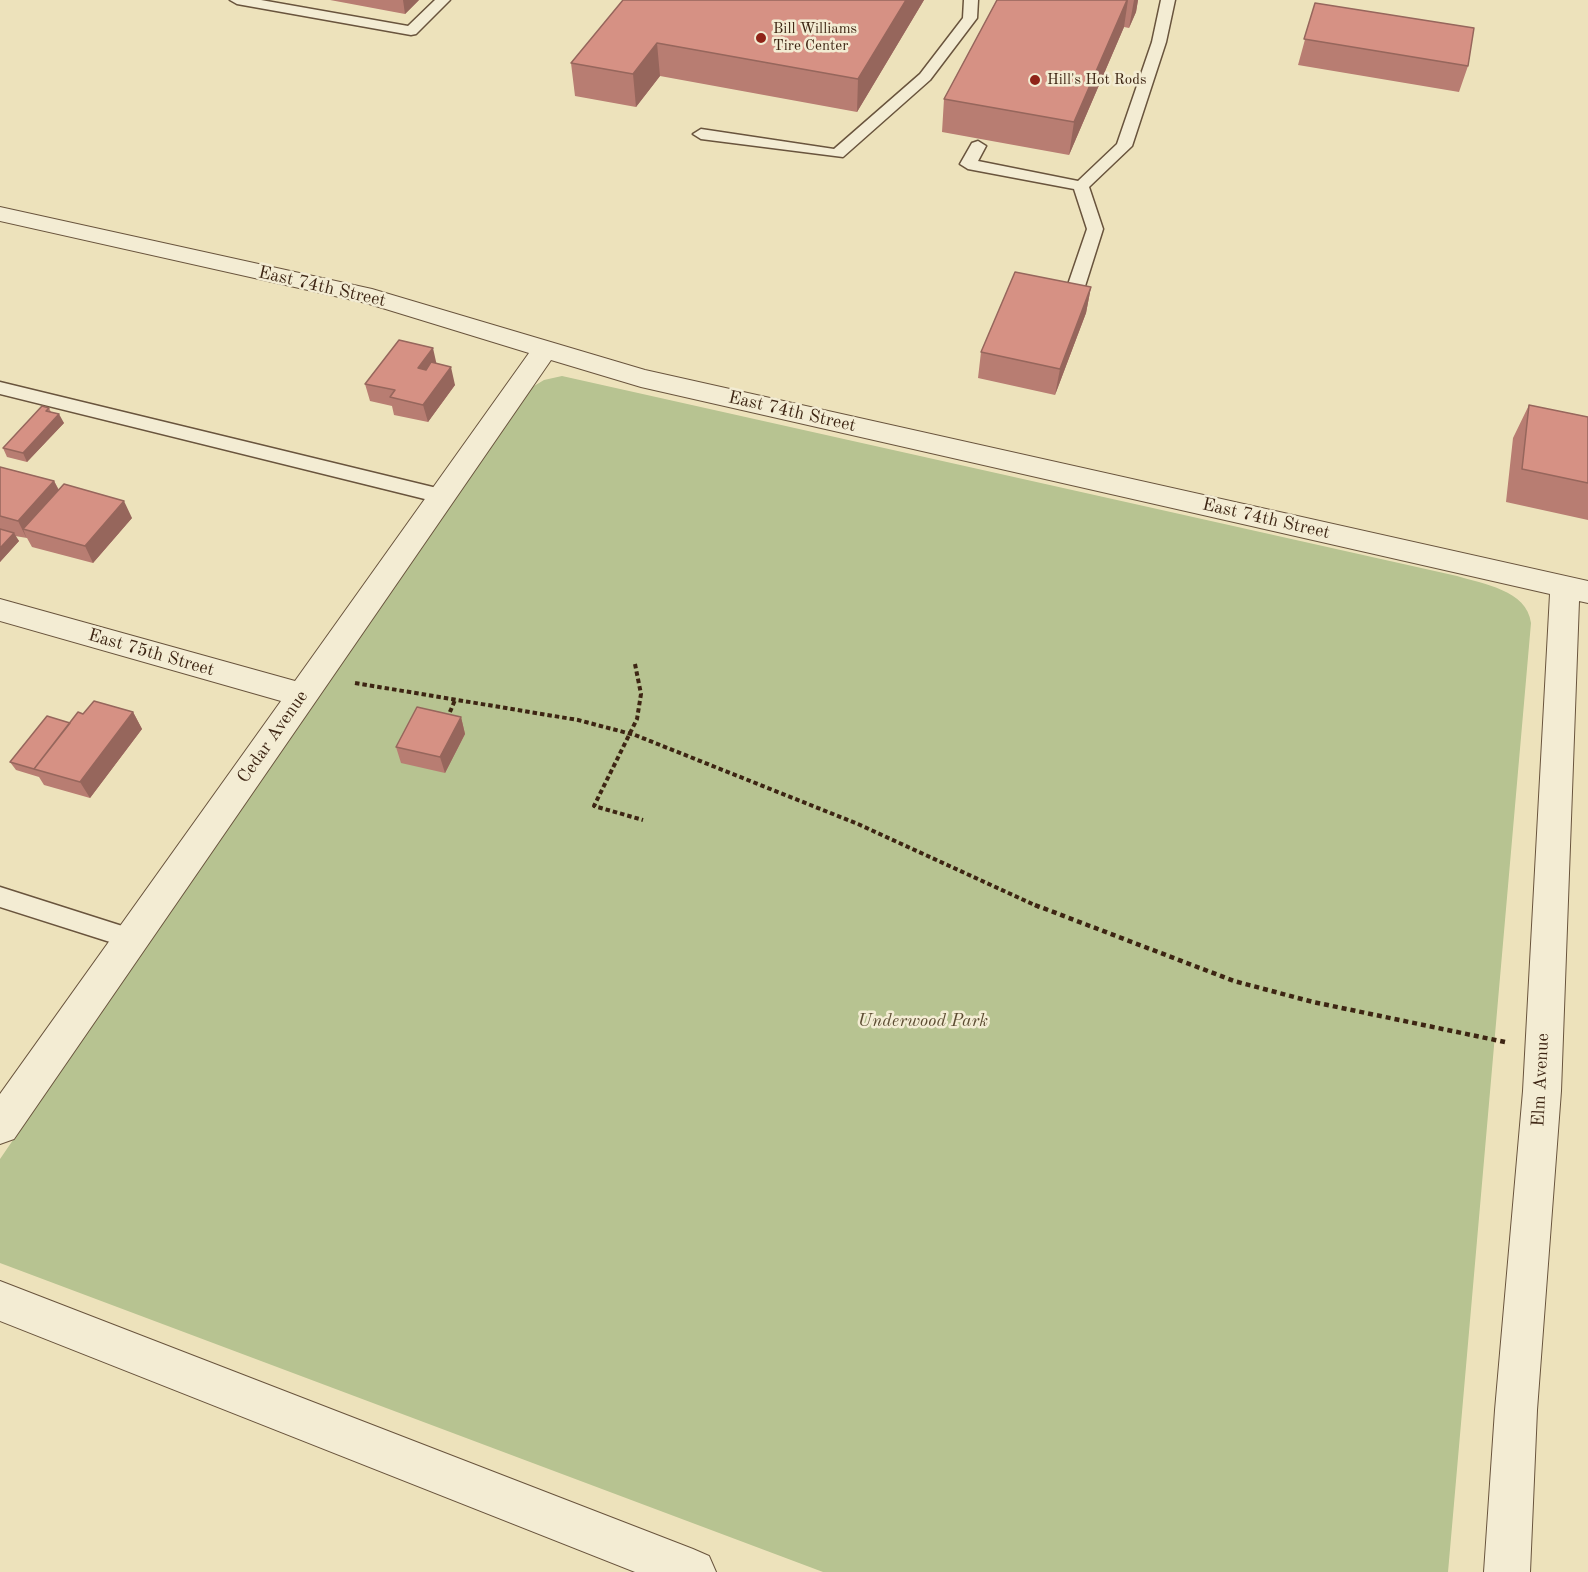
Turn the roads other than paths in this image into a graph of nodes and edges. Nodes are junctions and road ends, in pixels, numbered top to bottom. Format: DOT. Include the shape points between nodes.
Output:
graph roads {
  1 [pos="237,0"];
  2 [pos="443,0"];
  3 [pos="971,0"];
  4 [pos="1168,0"];
  5 [pos="701,134"];
  6 [pos="978,146"];
  7 [pos="1081,186"];
  8 [pos="0,214"];
  9 [pos="1071,302"];
  10 [pos="546,348"];
  11 [pos="0,388"];
  12 [pos="441,496"];
  13 [pos="1577,590"];
  14 [pos="0,610"];
  15 [pos="309,686"];
  16 [pos="0,897"];
  17 [pos="132,939"];
  18 [pos="0,1125"];
  19 [pos="0,1301"];
  20 [pos="693,1572"];
  21 [pos="1507,1572"];
  1 -- 2 [label="lane" via="411,31"];
  3 -- 5 [label="lane" via="970,18 925,77 837,154"];
  4 -- 7 [label="lane" via="1159,42 1125,146"];
  6 -- 7 [label="lane" via="968,164"];
  7 -- 9 [label="lane" via="1095,229"];
  8 -- 10 [label="street, East 74th Street" via="372,297"];
  10 -- 12 [label="street, Cedar Avenue"];
  10 -- 13 [label="street, East 74th Street" via="641,378"];
  11 -- 12 [label="lane"];
  12 -- 15 [label="street, Cedar Avenue"];
  13 -- 21 [label="street, Elm Avenue"];
  14 -- 15 [label="street, East 75th Street"];
  15 -- 17 [label="street, Cedar Avenue"];
  16 -- 17 [label="lane"];
  17 -- 18 [label="street, Cedar Avenue"];
  19 -- 20 [label="street"];
}
